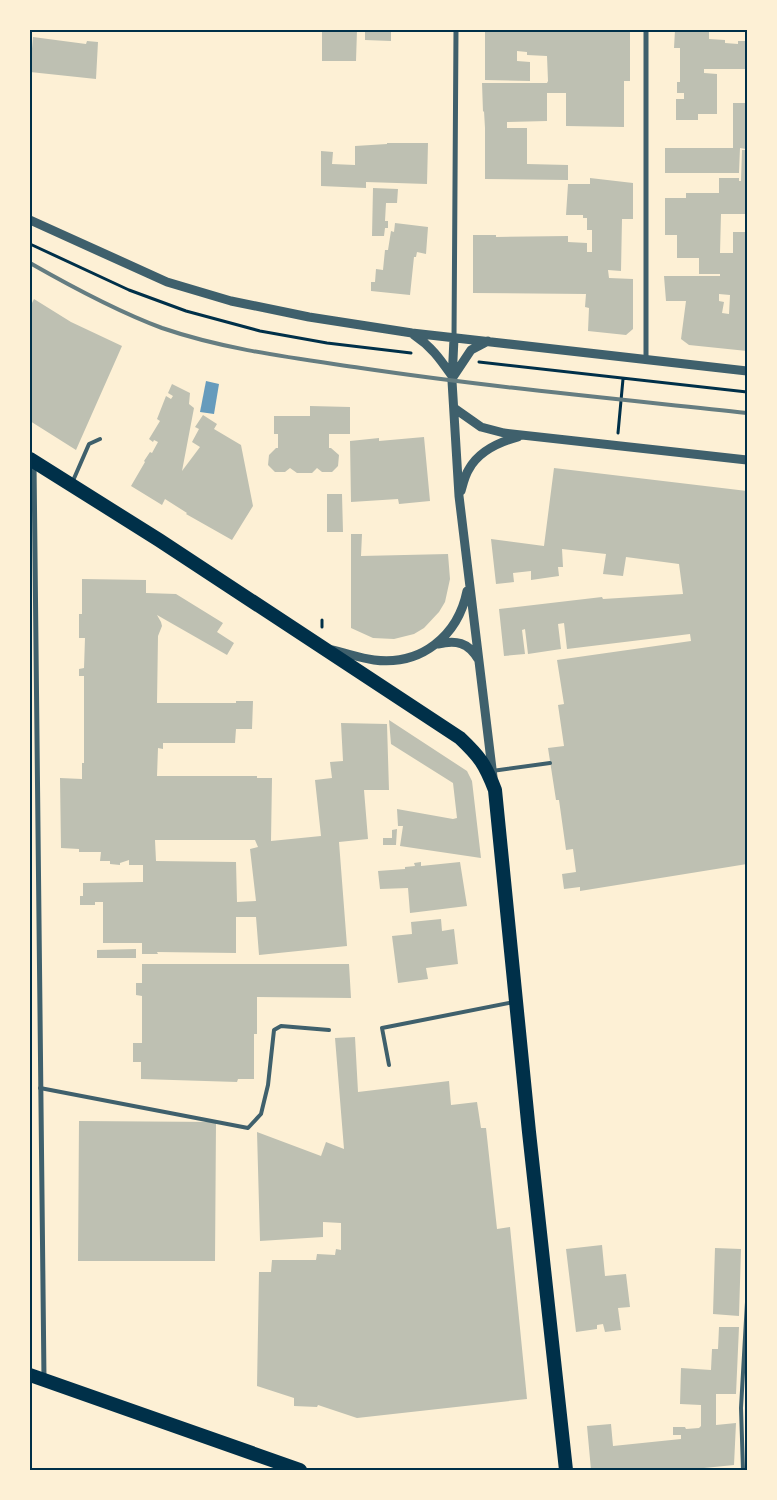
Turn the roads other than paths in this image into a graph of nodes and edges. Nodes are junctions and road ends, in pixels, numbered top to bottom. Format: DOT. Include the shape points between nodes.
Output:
graph roads {
  1 [pos="456,30"];
  2 [pos="646,30"];
  3 [pos="30,220"];
  4 [pos="412,334"];
  5 [pos="454,338"];
  6 [pos="488,341"];
  7 [pos="646,359"];
  8 [pos="747,371"];
  9 [pos="452,377"];
  10 [pos="454,408"];
  11 [pos="521,436"];
  12 [pos="100,439"];
  13 [pos="32,460"];
  14 [pos="747,460"];
  15 [pos="71,484"];
  16 [pos="459,496"];
  17 [pos="468,583"];
  18 [pos="437,644"];
  19 [pos="321,648"];
  20 [pos="479,661"];
  21 [pos="550,763"];
  22 [pos="492,771"];
  23 [pos="495,790"];
  24 [pos="516,1002"];
  25 [pos="330,1030"];
  26 [pos="388,1065"];
  27 [pos="40,1088"];
  28 [pos="747,1302"];
  29 [pos="30,1375"];
  30 [pos="44,1380"];
  31 [pos="300,1470"];
  32 [pos="566,1470"];
  33 [pos="743,1470"];
  1 -- 5 [label="street"];
  2 -- 7 [label="street"];
  3 -- 4 [label="street" via="167,282 231,301 309,318"];
  4 -- 5 [label="street"];
  4 -- 9 [label="street" via="428,344"];
  5 -- 6 [label="street"];
  5 -- 9 [label="street"];
  6 -- 7 [label="street"];
  6 -- 9 [label="street" via="471,350"];
  7 -- 8 [label="street"];
  9 -- 10 [label="street"];
  10 -- 11 [label="street" via="481,427"];
  10 -- 16 [label="street"];
  11 -- 14 [label="street"];
  11 -- 16 [label="street" via="482,453 468,469"];
  12 -- 15 [label="lane" via="89,444"];
  13 -- 15 [label="highway"];
  13 -- 27 [label="street"];
  15 -- 19 [label="highway"];
  16 -- 17 [label="street"];
  17 -- 18 [label="street" via="460,614"];
  17 -- 20 [label="street"];
  18 -- 19 [label="street" via="419,654 388,661"];
  18 -- 20 [label="street" via="461,643"];
  19 -- 23 [label="highway" via="460,738 486,767"];
  20 -- 22 [label="street"];
  21 -- 22 [label="lane"];
  22 -- 23 [label="street"];
  23 -- 24 [label="highway"];
  24 -- 26 [label="lane" via="382,1028"];
  24 -- 32 [label="highway"];
  25 -- 27 [label="lane" via="281,1026 274,1030 261,1114 248,1128"];
  27 -- 30 [label="street"];
  28 -- 33 [label="lane" via="741,1408"];
  29 -- 30 [label="highway"];
  30 -- 31 [label="highway"];
}
